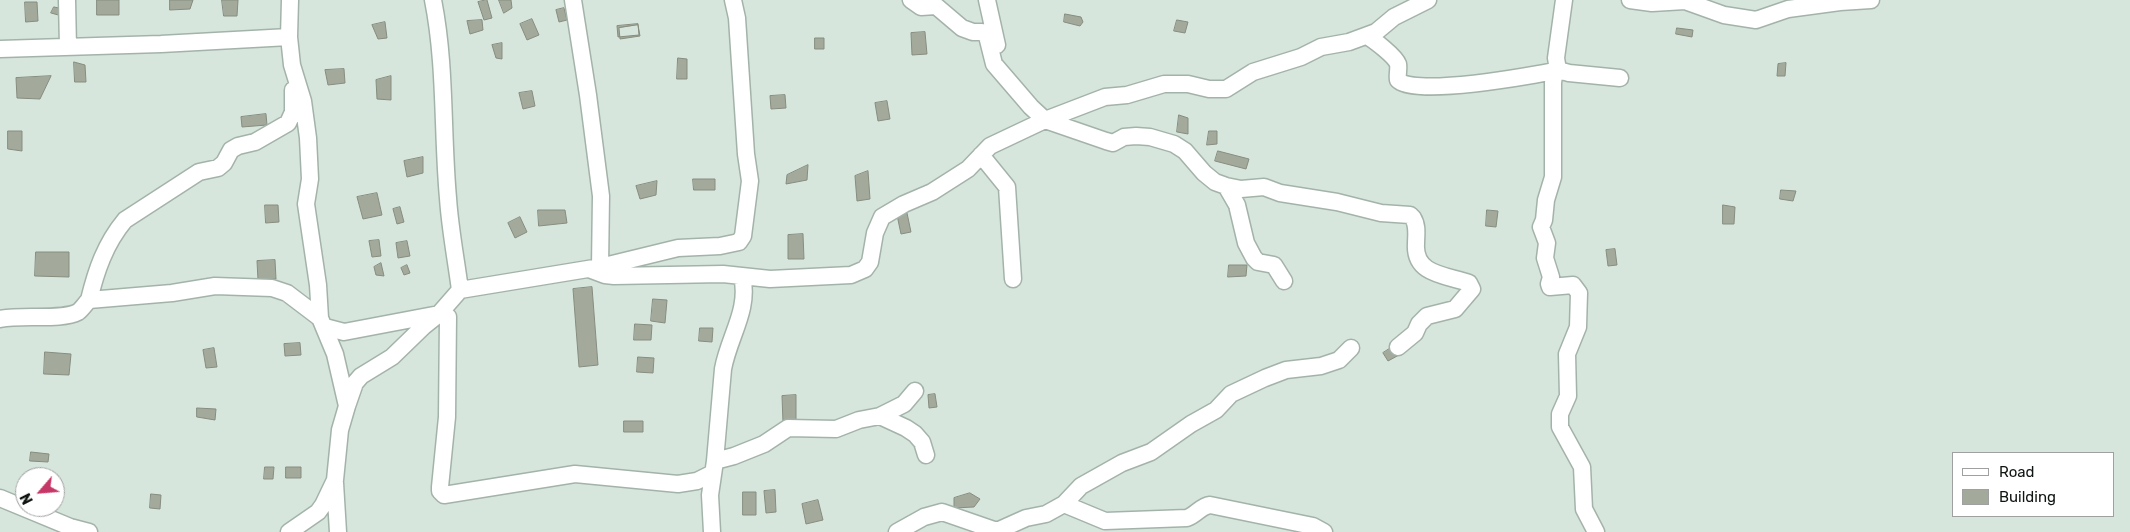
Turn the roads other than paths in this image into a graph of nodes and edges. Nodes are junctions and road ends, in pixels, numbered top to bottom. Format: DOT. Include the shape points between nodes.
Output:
graph roads {
  1 [pos="67,0"];
  2 [pos="290,0"];
  3 [pos="433,0"];
  4 [pos="573,0"];
  5 [pos="733,0"];
  6 [pos="911,0"];
  7 [pos="987,0"];
  8 [pos="1428,0"];
  9 [pos="1564,0"];
  10 [pos="1630,0"];
  11 [pos="1871,0"];
  12 [pos="1367,36"];
  13 [pos="289,37"];
  14 [pos="68,47"];
  15 [pos="0,49"];
  16 [pos="292,65"];
  17 [pos="1558,70"];
  18 [pos="1006,78"];
  19 [pos="1620,78"];
  20 [pos="1046,120"];
  21 [pos="981,156"];
  22 [pos="1226,186"];
  23 [pos="595,268"];
  24 [pos="742,276"];
  25 [pos="1013,279"];
  26 [pos="1284,281"];
  27 [pos="460,290"];
  28 [pos="88,300"];
  29 [pos="439,314"];
  30 [pos="0,320"];
  31 [pos="322,323"];
  32 [pos="1398,347"];
  33 [pos="1351,348"];
  34 [pos="915,391"];
  35 [pos="347,406"];
  36 [pos="880,416"];
  37 [pos="926,455"];
  38 [pos="709,476"];
  39 [pos="335,480"];
  40 [pos="0,498"];
  41 [pos="1064,504"];
  42 [pos="70,530"];
  43 [pos="89,532"];
  44 [pos="289,532"];
  45 [pos="338,532"];
  46 [pos="712,532"];
  47 [pos="897,532"];
  48 [pos="1324,532"];
  49 [pos="1596,532"];
  1 -- 14 [label="street"];
  2 -- 13 [label="street"];
  3 -- 27 [label="street" via="444,99 448,198"];
  4 -- 23 [label="street" via="601,196"];
  5 -- 23 [label="street" via="750,181 743,236 733,245 678,248"];
  6 -- 18 [label="street" via="921,6 936,6 962,28 982,32 994,64"];
  7 -- 18 [label="street"];
  8 -- 12 [label="street" via="1394,17"];
  9 -- 17 [label="street" via="1556,58"];
  10 -- 11 [label="street" via="1652,3 1685,1 1724,15 1756,20 1788,8"];
  12 -- 17 [label="street" via="1396,61 1398,80 1405,85 1427,88 1452,86"];
  12 -- 20 [label="street" via="1321,47 1253,72 1226,89 1164,84 1127,95 1105,97"];
  13 -- 14 [label="street"];
  13 -- 16 [label="street"];
  14 -- 15 [label="street"];
  16 -- 28 [label="street" via="294,103 291,120 255,142 230,150 218,168 199,172 124,220 96,270"];
  16 -- 31 [label="street" via="303,101 308,138 310,179 306,204"];
  17 -- 19 [label="street"];
  17 -- 49 [label="street" via="1553,83 1553,177 1541,227 1547,243 1545,258 1551,277 1550,287 1573,285 1579,293 1578,327 1567,354 1568,396 1560,414 1560,427 1582,467 1584,509"];
  18 -- 20 [label="street"];
  20 -- 21 [label="street" via="990,146"];
  20 -- 22 [label="street" via="1113,143 1124,137 1136,136 1174,144 1215,182"];
  21 -- 24 [label="street" via="968,169 932,192 882,217 865,270 851,275 770,279"];
  21 -- 25 [label="street" via="1008,187"];
  22 -- 26 [label="street" via="1237,206 1246,243 1254,258 1274,265"];
  22 -- 32 [label="street" via="1242,189 1264,187 1280,193 1413,218 1416,258 1422,267 1470,283 1472,289 1455,308 1427,316 1415,333"];
  23 -- 24 [label="street" via="605,276"];
  23 -- 27 [label="street"];
  24 -- 38 [label="street" via="745,299 726,354"];
  27 -- 29 [label="street"];
  28 -- 30 [label="street" via="80,311 69,315"];
  28 -- 31 [label="street" via="215,286 272,288 288,293"];
  29 -- 31 [label="street" via="344,332"];
  29 -- 35 [label="street" via="392,357 361,376"];
  29 -- 38 [label="street" via="444,314 449,320 442,494 575,474 678,484"];
  31 -- 35 [label="street" via="340,372"];
  33 -- 41 [label="street" via="1339,360 1321,366 1286,370 1231,394 1216,410 1151,452 1122,463 1081,486"];
  34 -- 36 [label="street" via="904,404"];
  35 -- 39 [label="street" via="340,430"];
  36 -- 37 [label="street" via="915,434"];
  36 -- 38 [label="street" via="836,429 788,428 764,444 734,456"];
  38 -- 46 [label="street"];
  39 -- 44 [label="street" via="318,512"];
  39 -- 45 [label="street"];
  40 -- 42 [label="street"];
  41 -- 47 [label="street" via="997,532 942,512 924,517"];
  41 -- 48 [label="street" via="1108,522 1187,518 1210,505 1313,526"];
  42 -- 43 [label="street"];
}
